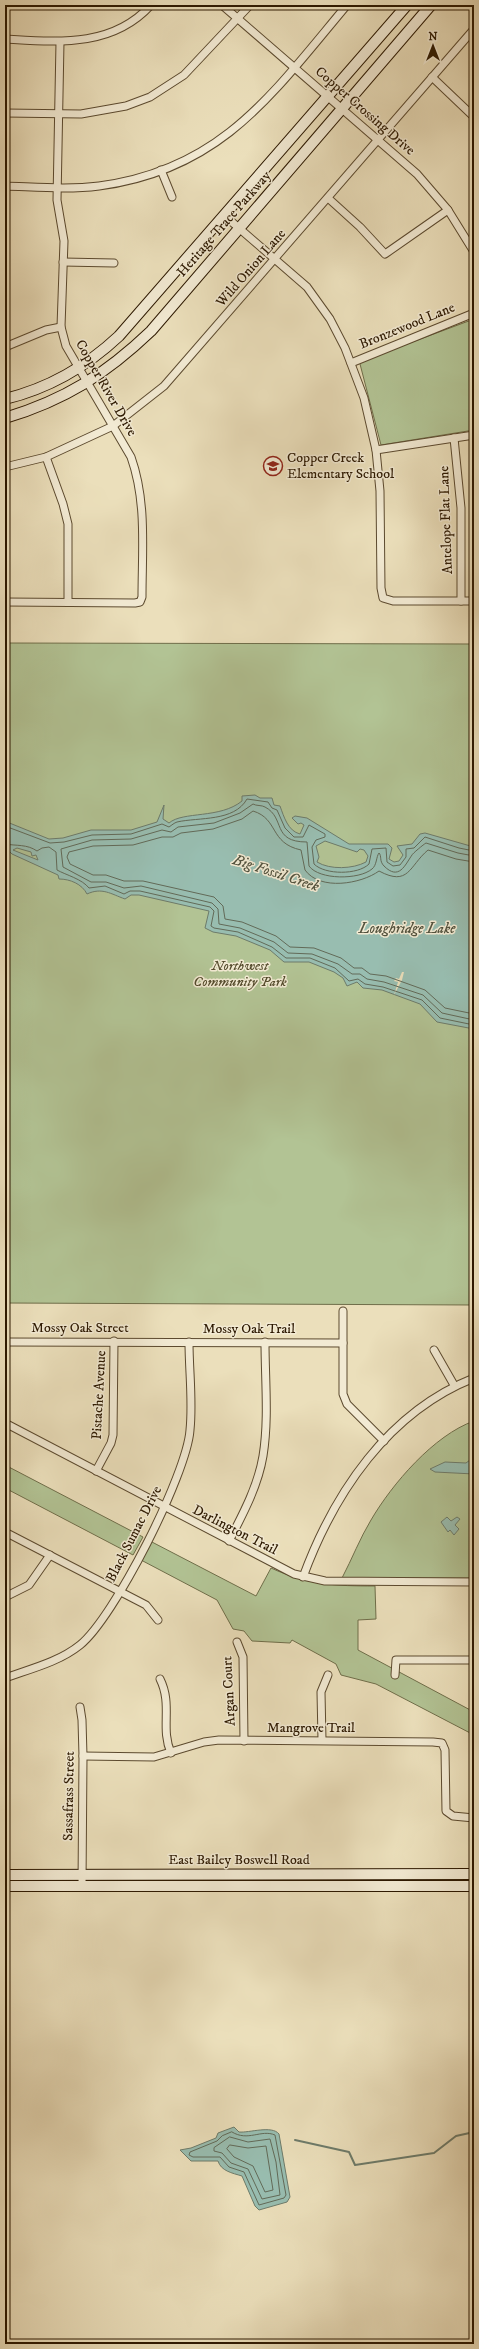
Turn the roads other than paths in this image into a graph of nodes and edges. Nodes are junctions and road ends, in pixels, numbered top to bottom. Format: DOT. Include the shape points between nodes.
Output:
graph roads {
  1 [pos="151,5"];
  2 [pos="222,5"];
  3 [pos="250,5"];
  4 [pos="347,5"];
  5 [pos="407,5"];
  6 [pos="431,5"];
  7 [pos="238,18"];
  8 [pos="474,29"];
  9 [pos="5,40"];
  10 [pos="60,42"];
  11 [pos="294,67"];
  12 [pos="432,77"];
  13 [pos="329,97"];
  14 [pos="342,108"];
  15 [pos="5,113"];
  16 [pos="59,115"];
  17 [pos="474,117"];
  18 [pos="379,139"];
  19 [pos="161,170"];
  20 [pos="5,186"];
  21 [pos="57,188"];
  22 [pos="172,197"];
  23 [pos="328,198"];
  24 [pos="448,210"];
  25 [pos="225,216"];
  26 [pos="239,228"];
  27 [pos="474,252"];
  28 [pos="276,260"];
  29 [pos="63,262"];
  30 [pos="114,263"];
  31 [pos="474,313"];
  32 [pos="61,327"];
  33 [pos="5,347"];
  34 [pos="351,363"];
  35 [pos="79,369"];
  36 [pos="87,383"];
  37 [pos="5,399"];
  38 [pos="5,418"];
  39 [pos="113,426"];
  40 [pos="474,435"];
  41 [pos="454,438"];
  42 [pos="376,450"];
  43 [pos="46,457"];
  44 [pos="5,468"];
  45 [pos="461,601"];
  46 [pos="474,601"];
  47 [pos="5,602"];
  48 [pos="68,602"];
  49 [pos="343,1311"];
  50 [pos="114,1341"];
  51 [pos="5,1342"];
  52 [pos="155,1342"];
  53 [pos="189,1342"];
  54 [pos="265,1342"];
  55 [pos="343,1343"];
  56 [pos="434,1350"];
  57 [pos="474,1378"];
  58 [pos="454,1386"];
  59 [pos="5,1423"];
  60 [pos="384,1441"];
  61 [pos="96,1471"];
  62 [pos="164,1508"];
  63 [pos="5,1532"];
  64 [pos="229,1541"];
  65 [pos="50,1555"];
  66 [pos="303,1577"];
  67 [pos="474,1582"];
  68 [pos="120,1591"];
  69 [pos="5,1597"];
  70 [pos="158,1620"];
  71 [pos="237,1642"];
  72 [pos="474,1660"];
  73 [pos="328,1675"];
  74 [pos="395,1675"];
  75 [pos="5,1678"];
  76 [pos="160,1679"];
  77 [pos="80,1707"];
  78 [pos="244,1740"];
  79 [pos="322,1740"];
  80 [pos="171,1753"];
  81 [pos="83,1756"];
  82 [pos="474,1818"];
  83 [pos="5,1874"];
  84 [pos="82,1874"];
  85 [pos="290,1874"];
  86 [pos="406,1874"];
  87 [pos="474,1874"];
  88 [pos="5,1886"];
  89 [pos="82,1886"];
  90 [pos="290,1886"];
  91 [pos="406,1886"];
  92 [pos="474,1886"];
  1 -- 10 [label="street" via="134,21 116,31 79,41"];
  2 -- 7 [label="street, Copper Crossing Drive"];
  3 -- 7 [label="street"];
  4 -- 11 [label="street"];
  5 -- 13 [label="street, Heritage Trace Parkway"];
  6 -- 14 [label="street, Heritage Trace Parkway"];
  7 -- 11 [label="street, Copper Crossing Drive"];
  7 -- 16 [label="street" via="184,75 150,97 105,111"];
  8 -- 12 [label="street, Wild Onion Lane"];
  9 -- 10 [label="street"];
  10 -- 16 [label="street, Copper River Drive"];
  11 -- 13 [label="street, Copper Crossing Drive"];
  11 -- 19 [label="street" via="256,111 238,127 194,157"];
  12 -- 17 [label="street"];
  12 -- 18 [label="street, Wild Onion Lane"];
  13 -- 14 [label="street, Copper Crossing Drive"];
  13 -- 25 [label="street, Heritage Trace Parkway"];
  14 -- 18 [label="street, Copper Crossing Drive"];
  14 -- 26 [label="street, Heritage Trace Parkway"];
  15 -- 16 [label="street"];
  16 -- 21 [label="street, Copper River Drive"];
  18 -- 23 [label="street, Wild Onion Lane"];
  18 -- 24 [label="street, Copper Crossing Drive" via="417,174"];
  19 -- 21 [label="street" via="120,183"];
  19 -- 22 [label="street"];
  20 -- 21 [label="street"];
  21 -- 29 [label="street, Copper River Drive" via="58,214 64,241"];
  23 -- 24 [label="street" via="385,254"];
  23 -- 28 [label="street, Wild Onion Lane"];
  24 -- 27 [label="street, Copper Crossing Drive"];
  25 -- 26 [label="street"];
  25 -- 35 [label="street, Heritage Trace Parkway" via="130,325"];
  26 -- 28 [label="street"];
  26 -- 36 [label="street, Heritage Trace Parkway" via="150,331 119,361"];
  28 -- 34 [label="street" via="306,287 323,308 338,332"];
  28 -- 39 [label="street, Wild Onion Lane" via="178,372"];
  29 -- 30 [label="street"];
  29 -- 32 [label="street, Copper River Drive"];
  31 -- 34 [label="street, Bronzewood Lane"];
  32 -- 33 [label="street" via="46,330"];
  32 -- 35 [label="street, Copper River Drive" via="66,346"];
  34 -- 42 [label="street" via="364,398"];
  35 -- 36 [label="street, Copper River Drive"];
  35 -- 37 [label="street, Heritage Trace Parkway" via="40,387"];
  36 -- 38 [label="street, Heritage Trace Parkway" via="42,405"];
  36 -- 39 [label="street, Copper River Drive"];
  39 -- 43 [label="street, Wild Onion Lane"];
  39 -- 48 [label="street, Copper River Drive" via="131,457 141,497 142,597 140,602"];
  40 -- 41 [label="street"];
  41 -- 42 [label="street"];
  41 -- 45 [label="street, Antelope Flat Lane" via="461,508"];
  42 -- 45 [label="street" via="380,491 383,598 393,601"];
  43 -- 44 [label="street, Wild Onion Lane"];
  43 -- 48 [label="street" via="68,524"];
  45 -- 46 [label="street"];
  47 -- 48 [label="street"];
  49 -- 55 [label="street"];
  50 -- 51 [label="street, Mossy Oak Street"];
  50 -- 52 [label="street, Mossy Oak Street"];
  50 -- 61 [label="street, Pistache Avenue" via="111,1444"];
  52 -- 53 [label="street, Mossy Oak Trail"];
  53 -- 54 [label="street, Mossy Oak Trail"];
  53 -- 62 [label="street, Black Sumac Drive" via="190,1430 184,1461"];
  54 -- 55 [label="street, Mossy Oak Trail"];
  54 -- 64 [label="street" via="266,1429 263,1457 249,1503"];
  55 -- 60 [label="street" via="343,1394 347,1404"];
  56 -- 58 [label="street"];
  57 -- 58 [label="street"];
  58 -- 60 [label="street" via="410,1416"];
  59 -- 61 [label="street, Darlington Trail"];
  60 -- 66 [label="street" via="361,1465 342,1493 317,1539"];
  61 -- 62 [label="street, Darlington Trail"];
  62 -- 64 [label="street, Darlington Trail"];
  62 -- 68 [label="street, Black Sumac Drive"];
  63 -- 65 [label="street"];
  64 -- 66 [label="street, Darlington Trail"];
  65 -- 68 [label="street"];
  65 -- 69 [label="street" via="29,1585"];
  66 -- 67 [label="street, Darlington Trail" via="343,1582"];
  68 -- 70 [label="street" via="146,1605"];
  68 -- 75 [label="street, Black Sumac Drive" via="109,1612 80,1645 45,1664"];
  71 -- 78 [label="street, Argan Court" via="243,1657"];
  72 -- 74 [label="street" via="396,1660"];
  73 -- 79 [label="street" via="322,1692"];
  76 -- 80 [label="street" via="166,1692 167,1736"];
  77 -- 81 [label="street, Sassafrass Street"];
  78 -- 79 [label="street, Mangrove Trail"];
  78 -- 80 [label="street, Mangrove Trail" via="204,1742"];
  79 -- 82 [label="street, Mangrove Trail" via="442,1743 445,1750 446,1811 453,1816"];
  80 -- 81 [label="street, Mangrove Trail" via="154,1757"];
  81 -- 84 [label="street, Sassafrass Street"];
  83 -- 84 [label="street, East Bailey Boswell Road"];
  84 -- 85 [label="street, East Bailey Boswell Road"];
  84 -- 89 [label="street, Sassafrass Street"];
  85 -- 86 [label="street, East Bailey Boswell Road"];
  85 -- 90 [label="street"];
  86 -- 87 [label="street, East Bailey Boswell Road"];
  86 -- 91 [label="street"];
  88 -- 89 [label="street, East Bailey Boswell Road"];
  89 -- 90 [label="street, East Bailey Boswell Road"];
  90 -- 91 [label="street, East Bailey Boswell Road"];
  91 -- 92 [label="street, East Bailey Boswell Road"];
}
